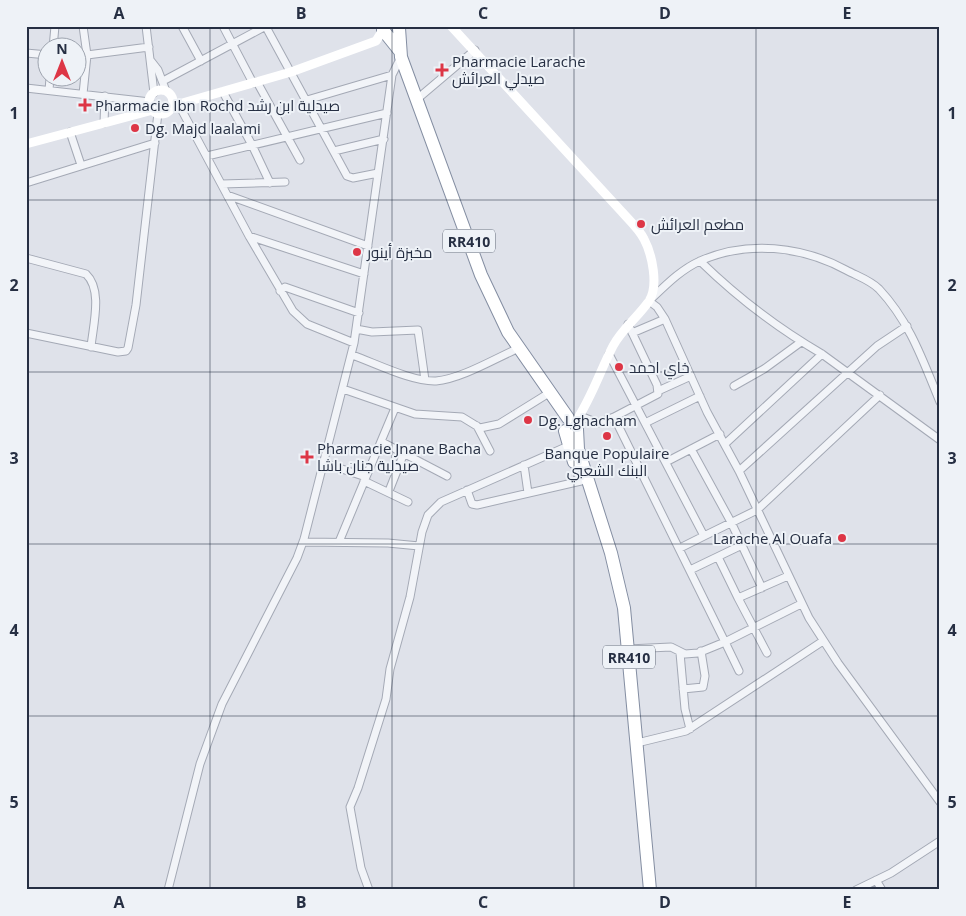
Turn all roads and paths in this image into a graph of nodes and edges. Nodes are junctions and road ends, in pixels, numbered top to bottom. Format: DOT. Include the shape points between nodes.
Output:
graph roads {
  1 [pos="182,26"];
  2 [pos="223,26"];
  3 [pos="266,26"];
  4 [pos="450,26"];
  5 [pos="147,27"];
  6 [pos="400,27"];
  7 [pos="381,28"];
  8 [pos="233,44"];
  9 [pos="149,47"];
  10 [pos="475,50"];
  11 [pos="400,54"];
  12 [pos="88,55"];
  13 [pos="151,60"];
  14 [pos="201,61"];
  15 [pos="291,72"];
  16 [pos="392,75"];
  17 [pos="163,81"];
  18 [pos="255,82"];
  19 [pos="26,88"];
  20 [pos="84,88"];
  21 [pos="49,90"];
  22 [pos="166,91"];
  23 [pos="223,92"];
  24 [pos="154,93"];
  25 [pos="83,94"];
  26 [pos="105,96"];
  27 [pos="307,100"];
  28 [pos="416,100"];
  29 [pos="175,106"];
  30 [pos="153,108"];
  31 [pos="387,113"];
  32 [pos="104,123"];
  33 [pos="322,128"];
  34 [pos="70,132"];
  35 [pos="287,137"];
  36 [pos="384,139"];
  37 [pos="155,143"];
  38 [pos="26,144"];
  39 [pos="252,145"];
  40 [pos="334,151"];
  41 [pos="207,156"];
  42 [pos="300,160"];
  43 [pos="81,165"];
  44 [pos="378,173"];
  45 [pos="285,182"];
  46 [pos="26,183"];
  47 [pos="270,183"];
  48 [pos="222,184"];
  49 [pos="227,195"];
  50 [pos="249,236"];
  51 [pos="368,246"];
  52 [pos="26,258"];
  53 [pos="700,261"];
  54 [pos="364,274"];
  55 [pos="280,291"];
  56 [pos="650,301"];
  57 [pos="359,313"];
  58 [pos="664,319"];
  59 [pos="907,326"];
  60 [pos="630,328"];
  61 [pos="356,329"];
  62 [pos="26,333"];
  63 [pos="801,342"];
  64 [pos="354,343"];
  65 [pos="91,347"];
  66 [pos="519,348"];
  67 [pos="352,354"];
  68 [pos="609,354"];
  69 [pos="822,354"];
  70 [pos="849,373"];
  71 [pos="691,376"];
  72 [pos="425,380"];
  73 [pos="734,386"];
  74 [pos="343,389"];
  75 [pos="658,391"];
  76 [pos="549,393"];
  77 [pos="700,396"];
  78 [pos="880,396"];
  79 [pos="940,402"];
  80 [pos="635,406"];
  81 [pos="395,408"];
  82 [pos="614,417"];
  83 [pos="573,423"];
  84 [pos="645,423"];
  85 [pos="477,426"];
  86 [pos="720,434"];
  87 [pos="940,440"];
  88 [pos="382,442"];
  89 [pos="725,444"];
  90 [pos="568,446"];
  91 [pos="691,449"];
  92 [pos="490,452"];
  93 [pos="404,453"];
  94 [pos="666,462"];
  95 [pos="324,463"];
  96 [pos="524,464"];
  97 [pos="739,471"];
  98 [pos="447,476"];
  99 [pos="365,479"];
  100 [pos="581,480"];
  101 [pos="467,490"];
  102 [pos="389,491"];
  103 [pos="528,493"];
  104 [pos="408,502"];
  105 [pos="758,510"];
  106 [pos="731,522"];
  107 [pos="704,536"];
  108 [pos="303,542"];
  109 [pos="339,542"];
  110 [pos="742,545"];
  111 [pos="419,546"];
  112 [pos="680,548"];
  113 [pos="718,557"];
  114 [pos="690,570"];
  115 [pos="788,576"];
  116 [pos="762,588"];
  117 [pos="738,598"];
  118 [pos="801,604"];
  119 [pos="754,627"];
  120 [pos="823,641"];
  121 [pos="725,642"];
  122 [pos="628,649"];
  123 [pos="702,651"];
  124 [pos="680,653"];
  125 [pos="767,653"];
  126 [pos="739,671"];
  127 [pos="682,689"];
  128 [pos="690,729"];
  129 [pos="637,743"];
  130 [pos="940,802"];
  131 [pos="940,841"];
  132 [pos="876,880"];
  133 [pos="168,890"];
  134 [pos="369,890"];
  135 [pos="643,890"];
  136 [pos="650,890"];
  137 [pos="856,890"];
  138 [pos="882,890"];
  1 -- 14 [label="street"];
  2 -- 8 [label="street"];
  3 -- 8 [label="street"];
  3 -- 15 [label="street"];
  4 -- 10 [label="street"];
  5 -- 9 [label="street"];
  6 -- 7 [label="highway, RR410" via="387,31"];
  6 -- 11 [label="highway, RR410"];
  7 -- 11 [label="highway, RR410"];
  7 -- 15 [label="street" via="376,41"];
  8 -- 14 [label="street"];
  8 -- 18 [label="street"];
  9 -- 12 [label="street"];
  9 -- 13 [label="street"];
  10 -- 28 [label="street"];
  10 -- 56 [label="street" via="643,237 653,279"];
  11 -- 16 [label="street"];
  11 -- 28 [label="highway, RR410"];
  13 -- 17 [label="street"];
  13 -- 24 [label="street"];
  14 -- 17 [label="street"];
  15 -- 18 [label="street"];
  15 -- 27 [label="street"];
  16 -- 27 [label="street"];
  16 -- 31 [label="street"];
  17 -- 22 [label="street"];
  18 -- 23 [label="street"];
  18 -- 35 [label="street"];
  19 -- 21 [label="street"];
  20 -- 25 [label="street"];
  21 -- 25 [label="street"];
  22 -- 24 [label="street"];
  22 -- 29 [label="street"];
  23 -- 29 [label="street"];
  23 -- 39 [label="street"];
  24 -- 30 [label="street"];
  25 -- 26 [label="street"];
  26 -- 30 [label="street"];
  26 -- 32 [label="street"];
  27 -- 33 [label="street"];
  28 -- 66 [label="highway, RR410" via="481,275"];
  29 -- 30 [label="street" via="166,112"];
  29 -- 41 [label="street"];
  30 -- 32 [label="street"];
  30 -- 37 [label="street"];
  31 -- 33 [label="street"];
  31 -- 36 [label="street"];
  32 -- 34 [label="street"];
  33 -- 35 [label="street"];
  33 -- 40 [label="street"];
  34 -- 38 [label="street"];
  34 -- 43 [label="street"];
  35 -- 39 [label="street"];
  35 -- 42 [label="street"];
  36 -- 40 [label="street"];
  36 -- 44 [label="street"];
  37 -- 43 [label="street"];
  37 -- 65 [label="street" via="131,340 126,351 122,352"];
  39 -- 41 [label="street"];
  39 -- 47 [label="street"];
  40 -- 44 [label="street" via="349,177"];
  41 -- 48 [label="street"];
  43 -- 46 [label="street"];
  44 -- 51 [label="street"];
  45 -- 47 [label="street"];
  47 -- 48 [label="street"];
  48 -- 49 [label="street"];
  49 -- 50 [label="street"];
  49 -- 51 [label="street"];
  50 -- 54 [label="street"];
  50 -- 55 [label="street"];
  51 -- 54 [label="street"];
  52 -- 65 [label="street" via="86,274 91,279 94,288"];
  53 -- 56 [label="street" via="672,280"];
  53 -- 59 [label="street" via="748,248 807,254 828,260 876,287"];
  53 -- 63 [label="street" via="755,309"];
  54 -- 57 [label="street"];
  55 -- 57 [label="street" via="285,287"];
  55 -- 64 [label="street" via="292,311 307,324"];
  56 -- 58 [label="street"];
  56 -- 60 [label="street"];
  57 -- 61 [label="street"];
  58 -- 60 [label="street"];
  58 -- 71 [label="street"];
  59 -- 70 [label="street" via="876,346"];
  59 -- 79 [label="street" via="928,368"];
  60 -- 68 [label="street"];
  60 -- 75 [label="street"];
  61 -- 64 [label="street"];
  61 -- 72 [label="street" via="372,332 418,330"];
  62 -- 65 [label="street"];
  63 -- 69 [label="street"];
  63 -- 73 [label="street"];
  64 -- 67 [label="street"];
  66 -- 72 [label="street" via="451,378"];
  66 -- 76 [label="highway, RR410"];
  67 -- 72 [label="street"];
  67 -- 74 [label="street"];
  68 -- 80 [label="street"];
  68 -- 83 [label="street"];
  69 -- 70 [label="street"];
  69 -- 89 [label="street"];
  70 -- 78 [label="street"];
  70 -- 97 [label="street"];
  71 -- 75 [label="street"];
  71 -- 77 [label="street"];
  74 -- 81 [label="street"];
  74 -- 95 [label="street"];
  75 -- 80 [label="street" via="656,396"];
  76 -- 83 [label="highway, RR410"];
  76 -- 85 [label="street" via="499,424"];
  77 -- 84 [label="street"];
  77 -- 86 [label="street"];
  78 -- 87 [label="street"];
  78 -- 105 [label="street"];
  80 -- 82 [label="street"];
  80 -- 84 [label="street"];
  81 -- 85 [label="street" via="415,414 462,417"];
  81 -- 88 [label="street"];
  82 -- 83 [label="street" via="598,424"];
  82 -- 112 [label="street"];
  83 -- 90 [label="highway, RR410"];
  83 -- 122 [label="highway, RR410" via="619,584"];
  84 -- 94 [label="street"];
  85 -- 92 [label="street"];
  86 -- 89 [label="street"];
  86 -- 91 [label="street"];
  88 -- 93 [label="street"];
  88 -- 99 [label="street"];
  89 -- 97 [label="street"];
  90 -- 96 [label="street"];
  90 -- 100 [label="highway, RR410"];
  91 -- 94 [label="street"];
  91 -- 106 [label="street"];
  93 -- 98 [label="street"];
  93 -- 102 [label="street"];
  94 -- 107 [label="street"];
  95 -- 99 [label="street"];
  95 -- 108 [label="street"];
  96 -- 101 [label="street"];
  96 -- 103 [label="street"];
  97 -- 105 [label="street"];
  99 -- 102 [label="street"];
  99 -- 109 [label="street"];
  100 -- 103 [label="street"];
  100 -- 135 [label="highway, RR410" via="618,610"];
  101 -- 103 [label="street" via="472,504 477,506"];
  101 -- 111 [label="street" via="434,508 428,515"];
  102 -- 104 [label="street"];
  105 -- 106 [label="street"];
  105 -- 115 [label="street"];
  106 -- 107 [label="street"];
  106 -- 110 [label="street"];
  107 -- 112 [label="street"];
  108 -- 109 [label="street"];
  108 -- 133 [label="street" via="222,704 200,764"];
  109 -- 111 [label="street"];
  110 -- 113 [label="street"];
  110 -- 116 [label="street"];
  111 -- 134 [label="street" via="386,699 350,807 361,868"];
  112 -- 114 [label="street"];
  113 -- 114 [label="street"];
  113 -- 117 [label="street"];
  114 -- 121 [label="street"];
  115 -- 116 [label="street"];
  115 -- 118 [label="street"];
  116 -- 117 [label="street"];
  117 -- 119 [label="street"];
  118 -- 119 [label="street"];
  118 -- 120 [label="street"];
  119 -- 121 [label="street"];
  119 -- 125 [label="street"];
  120 -- 128 [label="street"];
  120 -- 130 [label="street"];
  121 -- 123 [label="street"];
  121 -- 126 [label="street"];
  122 -- 124 [label="street" via="666,647"];
  122 -- 129 [label="highway, RR410"];
  123 -- 124 [label="street"];
  123 -- 127 [label="street" via="703,687"];
  124 -- 127 [label="street"];
  127 -- 128 [label="street"];
  128 -- 129 [label="street"];
  129 -- 136 [label="highway, RR410"];
  131 -- 132 [label="street"];
  132 -- 137 [label="street"];
  132 -- 138 [label="street"];
}
